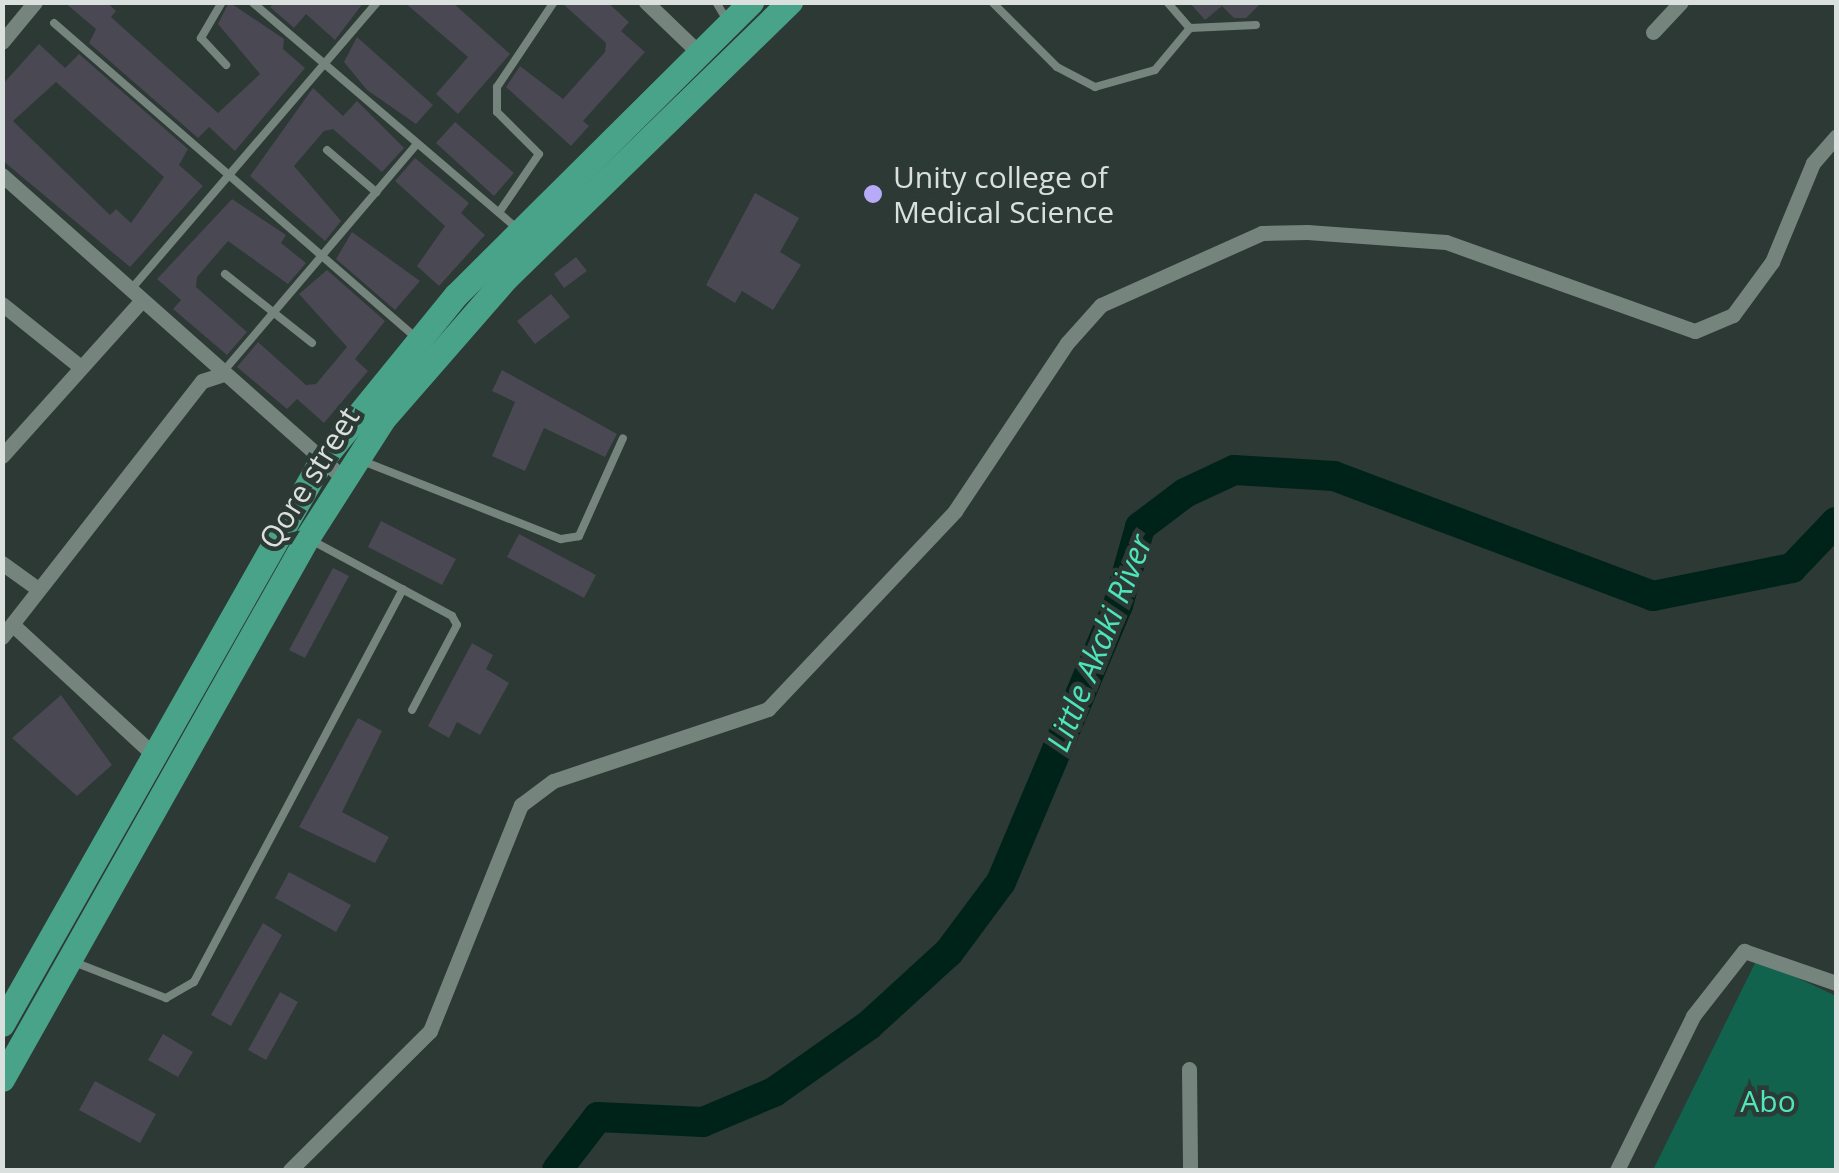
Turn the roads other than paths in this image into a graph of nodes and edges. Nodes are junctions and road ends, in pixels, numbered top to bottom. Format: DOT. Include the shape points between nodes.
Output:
graph roads {
  1 [pos="35,2"];
  2 [pos="222,2"];
  3 [pos="252,2"];
  4 [pos="377,2"];
  5 [pos="554,2"];
  6 [pos="646,2"];
  7 [pos="751,2"];
  8 [pos="790,2"];
  9 [pos="992,2"];
  10 [pos="1167,2"];
  11 [pos="1681,2"];
  12 [pos="723,13"];
  13 [pos="54,24"];
  14 [pos="1256,25"];
  15 [pos="1190,28"];
  16 [pos="1654,32"];
  17 [pos="2,42"];
  18 [pos="698,52"];
  19 [pos="226,66"];
  20 [pos="325,66"];
  21 [pos="1836,137"];
  22 [pos="416,144"];
  23 [pos="327,150"];
  24 [pos="2,175"];
  25 [pos="230,178"];
  26 [pos="376,192"];
  27 [pos="500,211"];
  28 [pos="521,231"];
  29 [pos="318,257"];
  30 [pos="225,274"];
  31 [pos="137,294"];
  32 [pos="2,304"];
  33 [pos="272,312"];
  34 [pos="417,339"];
  35 [pos="312,343"];
  36 [pos="77,364"];
  37 [pos="221,375"];
  38 [pos="9,435"];
  39 [pos="623,438"];
  40 [pos="2,456"];
  41 [pos="340,465"];
  42 [pos="307,538"];
  43 [pos="2,563"];
  44 [pos="403,589"];
  45 [pos="38,590"];
  46 [pos="8,631"];
  47 [pos="412,710"];
  48 [pos="155,756"];
  49 [pos="70,960"];
  50 [pos="1836,982"];
  51 [pos="2,1024"];
  52 [pos="1189,1068"];
  53 [pos="3,1075"];
  54 [pos="290,1170"];
  55 [pos="1190,1170"];
  56 [pos="1618,1170"];
  1 -- 17 [label="street"];
  2 -- 19 [label="lane" via="201,38"];
  3 -- 20 [label="lane"];
  4 -- 20 [label="lane"];
  5 -- 27 [label="lane" via="497,87 497,112 539,154"];
  6 -- 18 [label="street"];
  7 -- 12 [label="main road, Qore street"];
  8 -- 41 [label="main road, Qore street" via="507,278"];
  9 -- 15 [label="lane" via="1057,67 1096,87 1156,70"];
  10 -- 15 [label="lane"];
  11 -- 16 [label="street"];
  12 -- 18 [label="main road, Qore street"];
  13 -- 25 [label="lane"];
  14 -- 15 [label="lane"];
  18 -- 28 [label="main road, Qore street"];
  20 -- 22 [label="lane"];
  20 -- 25 [label="lane"];
  21 -- 54 [label="street" via="1813,163 1752,288 1733,314 1695,332 1446,242 1307,232 1262,233 1101,305 1066,343 955,511 768,709 553,781 521,805 430,1031"];
  22 -- 26 [label="lane"];
  22 -- 27 [label="lane"];
  23 -- 26 [label="lane"];
  24 -- 31 [label="street"];
  25 -- 29 [label="lane"];
  25 -- 31 [label="lane"];
  26 -- 29 [label="lane"];
  27 -- 28 [label="lane"];
  28 -- 34 [label="main road, Qore street"];
  29 -- 33 [label="lane"];
  29 -- 34 [label="lane"];
  30 -- 33 [label="lane"];
  31 -- 36 [label="street"];
  31 -- 37 [label="street"];
  32 -- 36 [label="street"];
  33 -- 35 [label="lane"];
  33 -- 37 [label="lane"];
  34 -- 41 [label="main road, Qore street"];
  36 -- 38 [label="street"];
  37 -- 41 [label="street"];
  37 -- 45 [label="street" via="202,381"];
  38 -- 40 [label="street"];
  39 -- 41 [label="lane" via="578,536 560,539"];
  41 -- 42 [label="main road, Qore street"];
  41 -- 48 [label="main road, Qore street"];
  42 -- 44 [label="lane"];
  42 -- 49 [label="main road, Qore street"];
  43 -- 45 [label="street"];
  44 -- 47 [label="lane" via="456,625"];
  44 -- 49 [label="lane" via="194,982 166,998"];
  45 -- 46 [label="street"];
  46 -- 48 [label="street"];
  48 -- 51 [label="main road, Qore street"];
  49 -- 53 [label="main road, Qore street"];
  50 -- 56 [label="street" via="1763,952 1744,951 1721,970"];
  52 -- 55 [label="street"];
}
